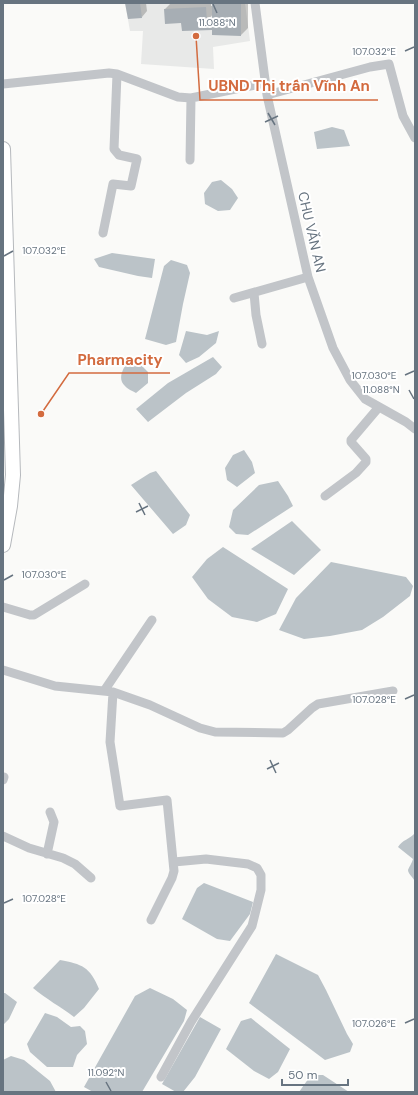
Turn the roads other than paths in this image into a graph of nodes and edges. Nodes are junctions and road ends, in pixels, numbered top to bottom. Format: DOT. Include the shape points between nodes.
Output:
graph roads {
  1 [pos="255,3"];
  2 [pos="117,74"];
  3 [pos="265,83"];
  4 [pos="3,84"];
  5 [pos="267,96"];
  6 [pos="191,98"];
  7 [pos="415,138"];
  8 [pos="3,149"];
  9 [pos="190,160"];
  10 [pos="103,233"];
  11 [pos="308,277"];
  12 [pos="254,293"];
  13 [pos="234,298"];
  14 [pos="262,344"];
  15 [pos="379,407"];
  16 [pos="415,429"];
  17 [pos="325,496"];
  18 [pos="3,545"];
  19 [pos="85,584"];
  20 [pos="3,607"];
  21 [pos="152,620"];
  22 [pos="3,670"];
  23 [pos="393,691"];
  24 [pos="109,692"];
  25 [pos="50,812"];
  26 [pos="3,836"];
  27 [pos="47,854"];
  28 [pos="174,862"];
  29 [pos="91,878"];
  30 [pos="151,920"];
  31 [pos="161,1077"];
  1 -- 3 [label="street, CHU VĂN AN"];
  2 -- 4 [label="street" via="97,73"];
  2 -- 6 [label="street" via="172,95"];
  2 -- 10 [label="street" via="114,149 119,155 137,158 131,186 113,184"];
  3 -- 5 [label="street, CHU VĂN AN"];
  3 -- 6 [label="street"];
  5 -- 7 [label="street" via="389,64 402,116"];
  5 -- 11 [label="street, CHU VĂN AN"];
  6 -- 9 [label="street"];
  8 -- 18 [label="main road" via="13,475"];
  11 -- 12 [label="street"];
  11 -- 15 [label="street, CHU VĂN AN" via="332,348 350,380 365,399"];
  12 -- 13 [label="street"];
  12 -- 14 [label="street"];
  15 -- 16 [label="street, CHU VĂN AN"];
  15 -- 17 [label="street" via="350,442 366,462 356,473"];
  19 -- 20 [label="street" via="38,614 30,615"];
  21 -- 24 [label="street"];
  22 -- 24 [label="street" via="55,686"];
  23 -- 24 [label="street" via="318,704 288,730 279,733 216,732 200,728 150,705"];
  24 -- 28 [label="street" via="110,742 120,806 167,800"];
  25 -- 27 [label="street" via="54,822"];
  26 -- 27 [label="street"];
  27 -- 29 [label="street" via="75,864"];
  28 -- 30 [label="street" via="172,878"];
  28 -- 31 [label="street" via="206,859 248,864 257,868 261,875 261,890 252,926 194,1016"];
}
